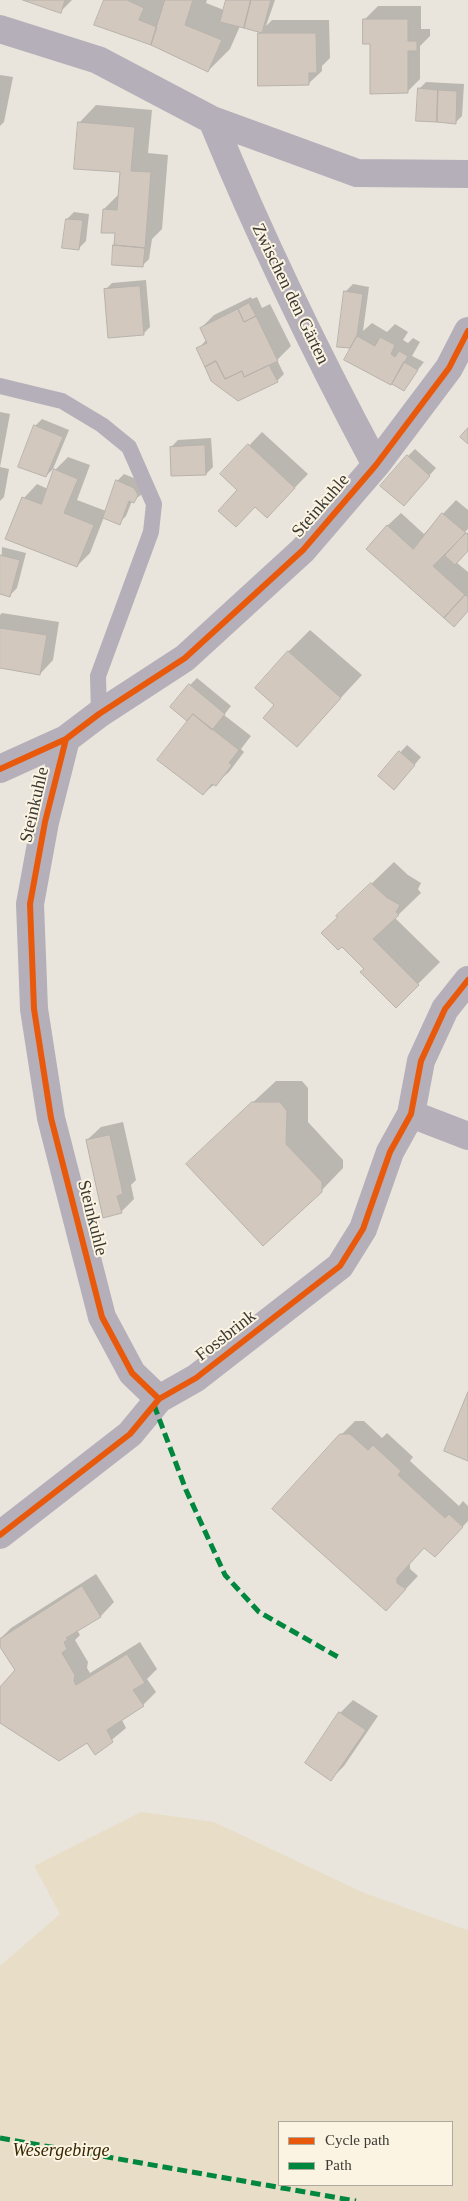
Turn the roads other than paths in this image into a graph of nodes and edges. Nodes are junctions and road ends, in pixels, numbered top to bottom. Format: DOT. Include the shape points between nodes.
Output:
graph roads {
  1 [pos="0,29"];
  2 [pos="212,120"];
  3 [pos="468,174"];
  4 [pos="468,331"];
  5 [pos="0,386"];
  6 [pos="376,465"];
  7 [pos="99,714"];
  8 [pos="66,739"];
  9 [pos="0,770"];
  10 [pos="468,980"];
  11 [pos="411,1114"];
  12 [pos="468,1136"];
  13 [pos="159,1399"];
  14 [pos="0,1535"];
  1 -- 2 [label="street" via="98,60"];
  2 -- 3 [label="street" via="357,173"];
  2 -- 6 [label="street, Zwischen den Gärten" via="246,202"];
  4 -- 6 [label="street, Steinkuhle" via="449,368"];
  5 -- 7 [label="lane" via="62,401 129,446 154,504 151,532 98,676"];
  6 -- 7 [label="street, Steinkuhle" via="303,550 186,658"];
  7 -- 8 [label="street, Steinkuhle"];
  8 -- 9 [label="street"];
  8 -- 13 [label="street, Steinkuhle" via="45,822 30,904 34,1009 51,1118 102,1317 132,1373"];
  10 -- 11 [label="street, Fossbrink" via="445,1009 421,1061"];
  11 -- 12 [label="street"];
  11 -- 13 [label="street, Fossbrink" via="390,1152 363,1229 340,1266 196,1378"];
  13 -- 14 [label="street, Fossbrink" via="130,1434"];
}
